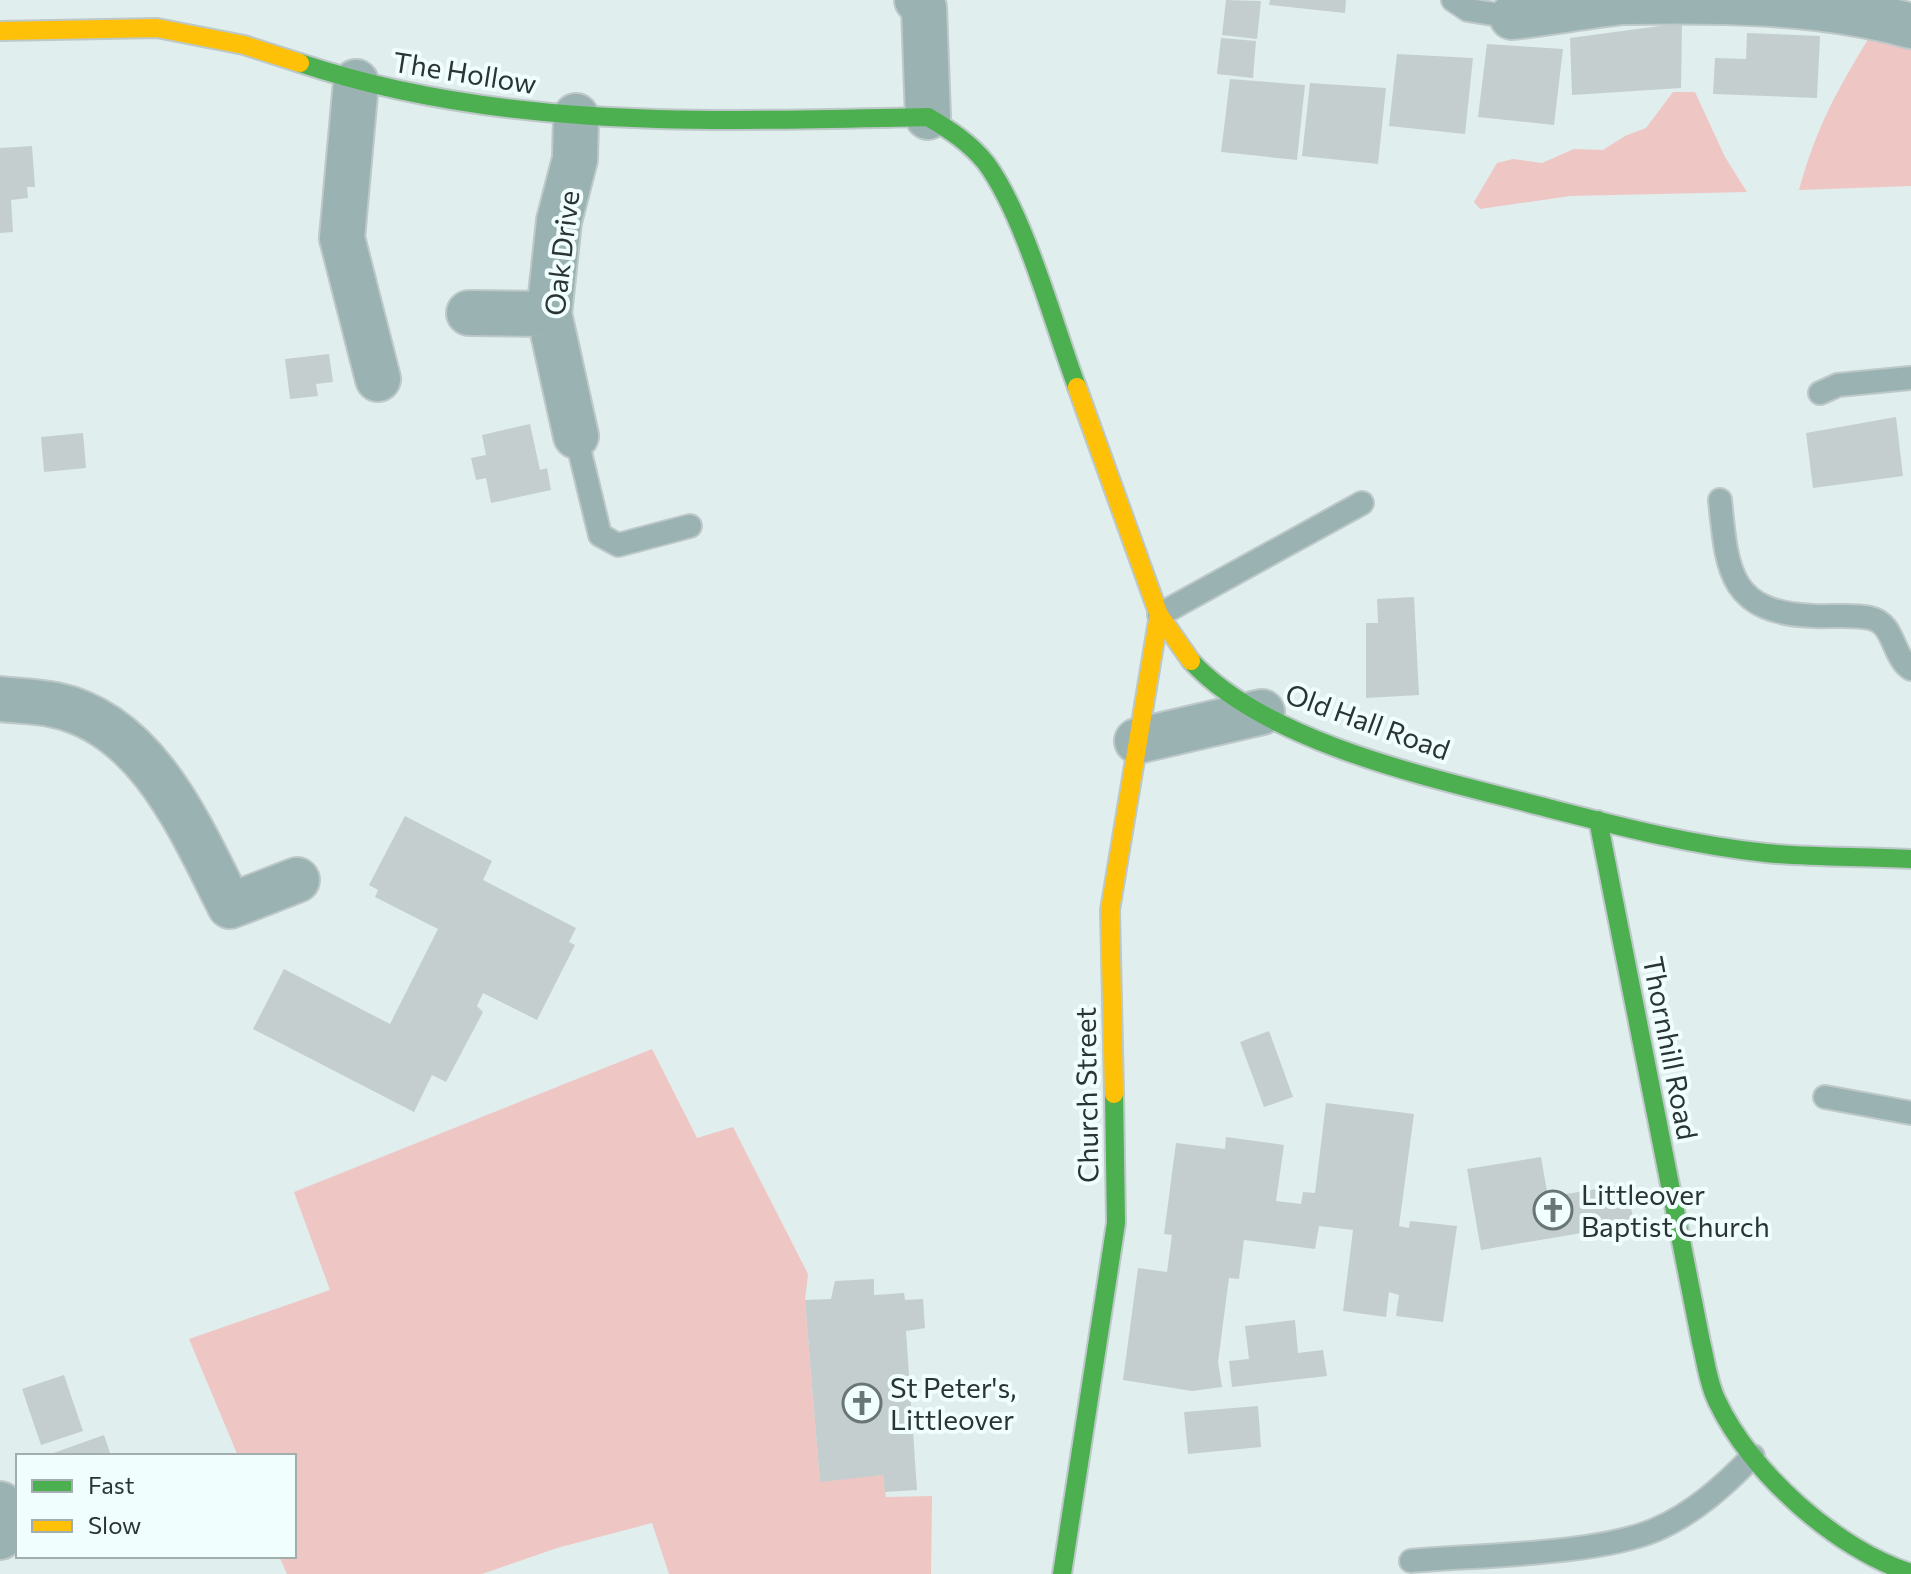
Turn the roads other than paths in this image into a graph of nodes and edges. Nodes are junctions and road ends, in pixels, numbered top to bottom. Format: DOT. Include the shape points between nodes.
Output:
graph roads {
  1 [pos="917,0"];
  2 [pos="1453,0"];
  3 [pos="1512,17"];
  4 [pos="1911,26"];
  5 [pos="0,31"];
  6 [pos="356,82"];
  7 [pos="576,116"];
  8 [pos="928,117"];
  9 [pos="469,313"];
  10 [pos="549,314"];
  11 [pos="1911,378"];
  12 [pos="378,379"];
  13 [pos="1820,393"];
  14 [pos="576,436"];
  15 [pos="1720,500"];
  16 [pos="1362,503"];
  17 [pos="690,526"];
  18 [pos="1159,615"];
  19 [pos="1911,669"];
  20 [pos="0,699"];
  21 [pos="1262,712"];
  22 [pos="1137,741"];
  23 [pos="1598,820"];
  24 [pos="1911,859"];
  25 [pos="297,880"];
  26 [pos="1825,1097"];
  27 [pos="1911,1113"];
  28 [pos="1753,1456"];
  29 [pos="0,1504"];
  30 [pos="0,1537"];
  31 [pos="1411,1561"];
  32 [pos="1911,1573"];
  33 [pos="1062,1574"];
  1 -- 8 [label="street" via="924,8"];
  2 -- 3 [label="lane" via="1468,10"];
  3 -- 4 [label="street" via="1623,2 1741,1 1871,15"];
  5 -- 6 [label="street, The Hollow" via="157,28 244,45"];
  6 -- 7 [label="street, The Hollow" via="518,112"];
  6 -- 12 [label="street" via="342,238"];
  7 -- 8 [label="street, The Hollow" via="669,122"];
  7 -- 10 [label="street, Oak Drive" via="575,159 559,221"];
  8 -- 18 [label="street, Old Hall Road" via="958,133 994,170"];
  9 -- 10 [label="street"];
  10 -- 14 [label="street, Oak Drive"];
  11 -- 13 [label="lane" via="1838,385"];
  14 -- 17 [label="lane" via="600,535 618,545"];
  15 -- 19 [label="lane" via="1726,561 1746,596 1779,613 1880,622"];
  16 -- 18 [label="lane"];
  18 -- 21 [label="street, Old Hall Road" via="1206,675"];
  18 -- 22 [label="street, Church Street"];
  20 -- 25 [label="street" via="57,705 118,735 184,816 230,906"];
  21 -- 22 [label="street"];
  21 -- 23 [label="street, Old Hall Road" via="1356,753"];
  22 -- 33 [label="street, Church Street" via="1110,910 1116,1223"];
  23 -- 24 [label="street, Old Hall Road" via="1750,851"];
  23 -- 28 [label="street, Thornhill Road" via="1701,1342 1716,1400"];
  26 -- 27 [label="lane"];
  28 -- 31 [label="lane" via="1715,1492 1654,1531 1592,1545"];
  28 -- 32 [label="street, Thornhill Road" via="1805,1507 1874,1562"];
  29 -- 30 [label="street"];
}
